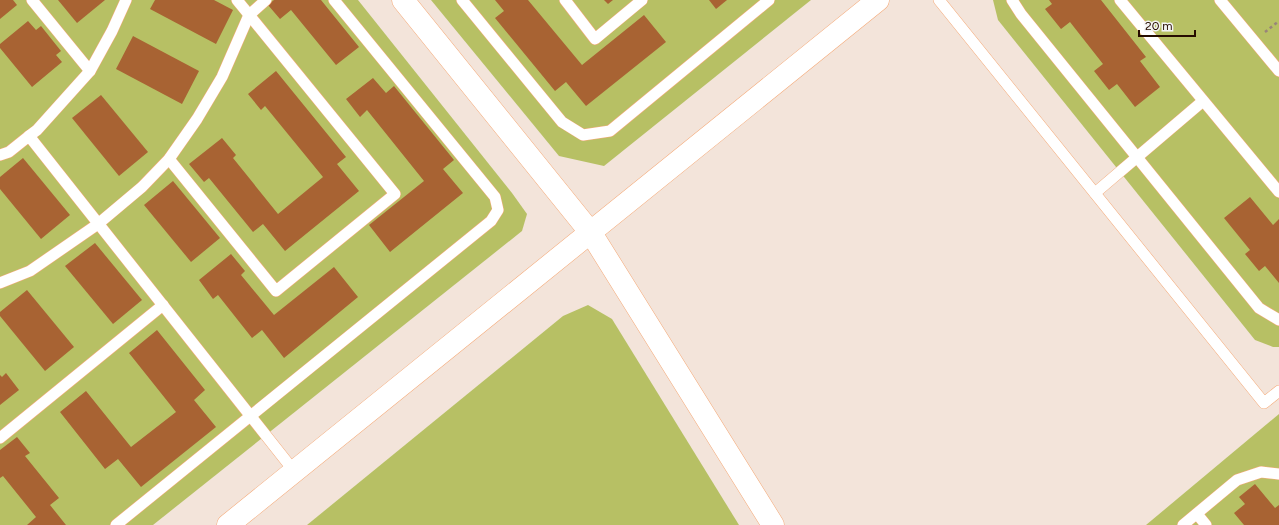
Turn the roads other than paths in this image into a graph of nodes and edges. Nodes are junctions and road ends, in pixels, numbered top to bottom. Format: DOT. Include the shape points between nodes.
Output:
graph roads {
  1 [pos="32,0"];
  2 [pos="126,0"];
  3 [pos="237,0"];
  4 [pos="266,0"];
  5 [pos="334,0"];
  6 [pos="403,0"];
  7 [pos="462,0"];
  8 [pos="565,0"];
  9 [pos="642,0"];
  10 [pos="769,0"];
  11 [pos="939,0"];
  12 [pos="1012,0"];
  13 [pos="1120,0"];
  14 [pos="1220,0"];
  15 [pos="870,2"];
  16 [pos="249,15"];
  17 [pos="90,71"];
  18 [pos="1279,71"];
  19 [pos="1203,100"];
  20 [pos="29,136"];
  21 [pos="0,155"];
  22 [pos="1136,156"];
  23 [pos="169,159"];
  24 [pos="1279,192"];
  25 [pos="1095,193"];
  26 [pos="98,224"];
  27 [pos="591,233"];
  28 [pos="0,283"];
  29 [pos="163,305"];
  30 [pos="1279,320"];
  31 [pos="1279,391"];
  32 [pos="250,415"];
  33 [pos="0,438"];
  34 [pos="294,471"];
  35 [pos="1279,474"];
  36 [pos="1197,514"];
  37 [pos="116,525"];
  38 [pos="228,525"];
  39 [pos="773,525"];
  40 [pos="1183,525"];
  41 [pos="1206,525"];
  1 -- 17 [label="lane"];
  2 -- 17 [label="lane"];
  3 -- 16 [label="lane"];
  4 -- 16 [label="lane"];
  5 -- 32 [label="lane" via="495,197 498,210 491,221"];
  6 -- 27 [label="street"];
  7 -- 10 [label="lane" via="562,122 583,135 610,131"];
  8 -- 9 [label="lane" via="595,39"];
  11 -- 25 [label="lane"];
  12 -- 22 [label="lane"];
  13 -- 19 [label="lane"];
  14 -- 18 [label="lane"];
  15 -- 27 [label="street"];
  16 -- 23 [label="lane" via="222,77"];
  16 -- 23 [label="lane" via="395,194 276,291"];
  17 -- 20 [label="lane"];
  19 -- 22 [label="lane"];
  19 -- 24 [label="lane"];
  20 -- 21 [label="lane" via="9,152"];
  20 -- 26 [label="lane"];
  22 -- 25 [label="lane"];
  22 -- 30 [label="lane" via="1259,308"];
  23 -- 26 [label="lane" via="142,187"];
  25 -- 31 [label="lane" via="1264,403"];
  26 -- 28 [label="lane" via="30,271"];
  26 -- 29 [label="lane"];
  27 -- 34 [label="street"];
  27 -- 39 [label="street"];
  29 -- 32 [label="lane"];
  29 -- 33 [label="lane"];
  32 -- 34 [label="lane"];
  32 -- 37 [label="lane"];
  34 -- 38 [label="street"];
  35 -- 36 [label="lane" via="1261,472 1237,480"];
  36 -- 40 [label="lane"];
  36 -- 41 [label="lane"];
}
